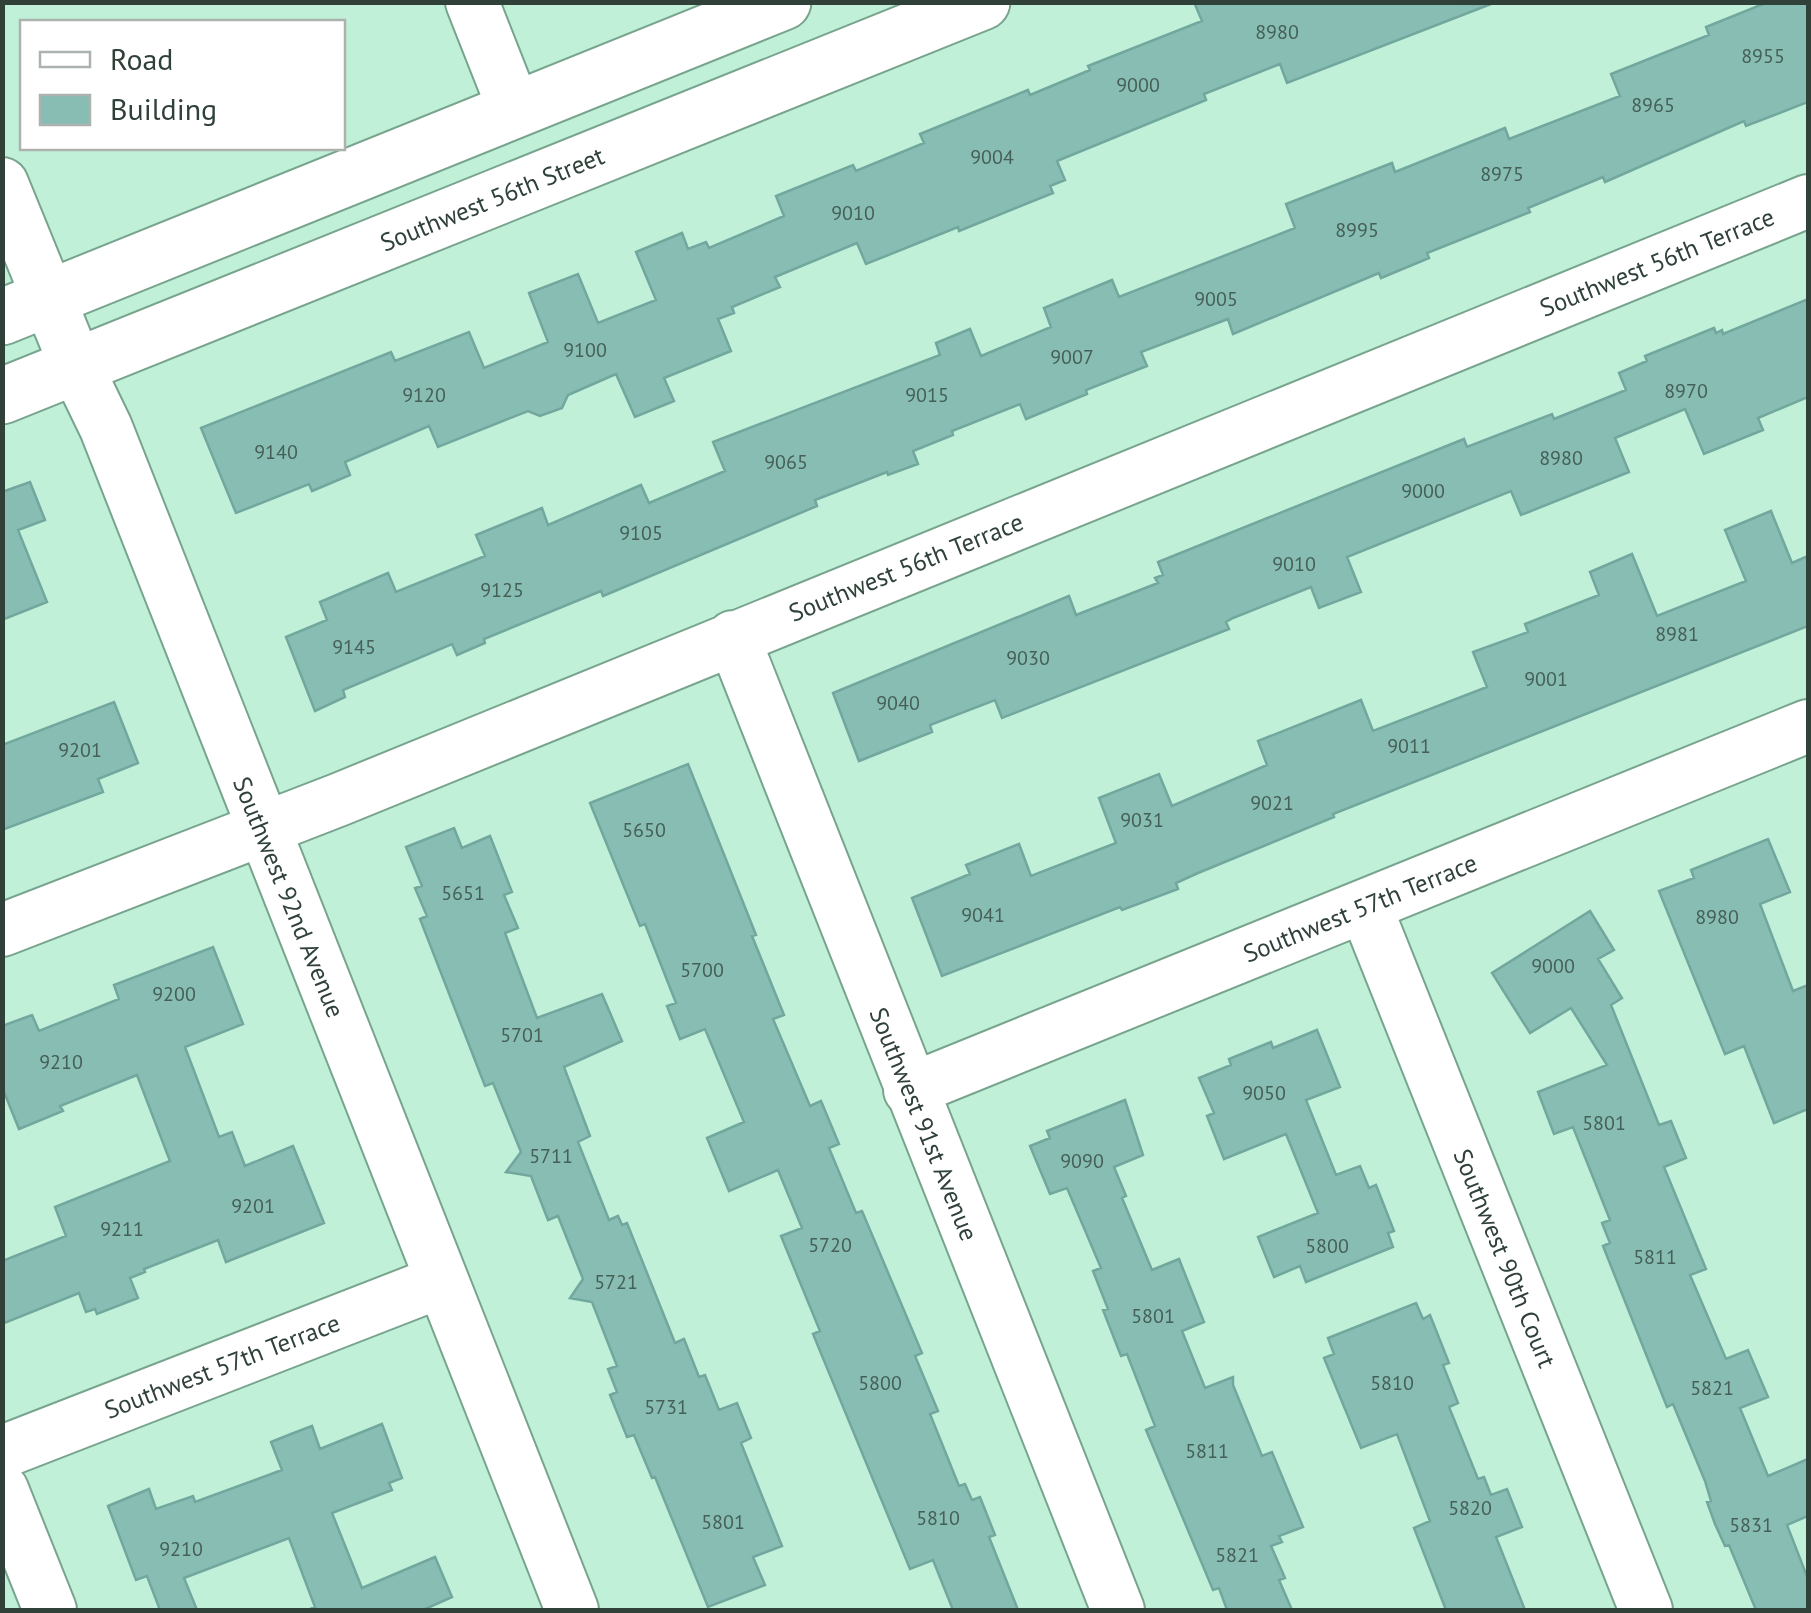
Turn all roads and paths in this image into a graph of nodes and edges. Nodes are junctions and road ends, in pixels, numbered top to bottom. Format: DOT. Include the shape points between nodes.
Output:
graph roads {
  1 [pos="472,2"];
  2 [pos="783,2"];
  3 [pos="982,2"];
  4 [pos="515,110"];
  5 [pos="2,184"];
  6 [pos="1808,200"];
  7 [pos="25,308"];
  8 [pos="77,368"];
  9 [pos="2,396"];
  10 [pos="733,637"];
  11 [pos="1808,726"];
  12 [pos="262,829"];
  13 [pos="1365,906"];
  14 [pos="2,930"];
  15 [pos="910,1090"];
  16 [pos="442,1281"];
  17 [pos="2,1452"];
  18 [pos="2,1490"];
  19 [pos="50,1610"];
  20 [pos="572,1610"];
  21 [pos="1118,1610"];
  22 [pos="1646,1610"];
  1 -- 4 [label="street"];
  2 -- 4 [label="main road"];
  3 -- 8 [label="main road, Southwest 56th Street"];
  4 -- 7 [label="main road"];
  5 -- 7 [label="street, Southwest 92nd Avenue"];
  6 -- 10 [label="street, Southwest 56th Terrace"];
  7 -- 8 [label="street, Southwest 92nd Avenue"];
  8 -- 9 [label="main road, Southwest 56th Street"];
  8 -- 12 [label="street, Southwest 92nd Avenue"];
  10 -- 12 [label="street, Southwest 56th Terrace"];
  10 -- 15 [label="street, Southwest 91st Avenue"];
  11 -- 13 [label="street, Southwest 57th Terrace"];
  12 -- 14 [label="street, Southwest 56th Terrace"];
  12 -- 16 [label="street, Southwest 92nd Avenue"];
  13 -- 15 [label="street, Southwest 57th Terrace"];
  13 -- 22 [label="street, Southwest 90th Court"];
  15 -- 21 [label="street, Southwest 91st Avenue"];
  16 -- 17 [label="street, Southwest 57th Terrace"];
  16 -- 20 [label="street, Southwest 92nd Avenue"];
  18 -- 19 [label="street"];
}
